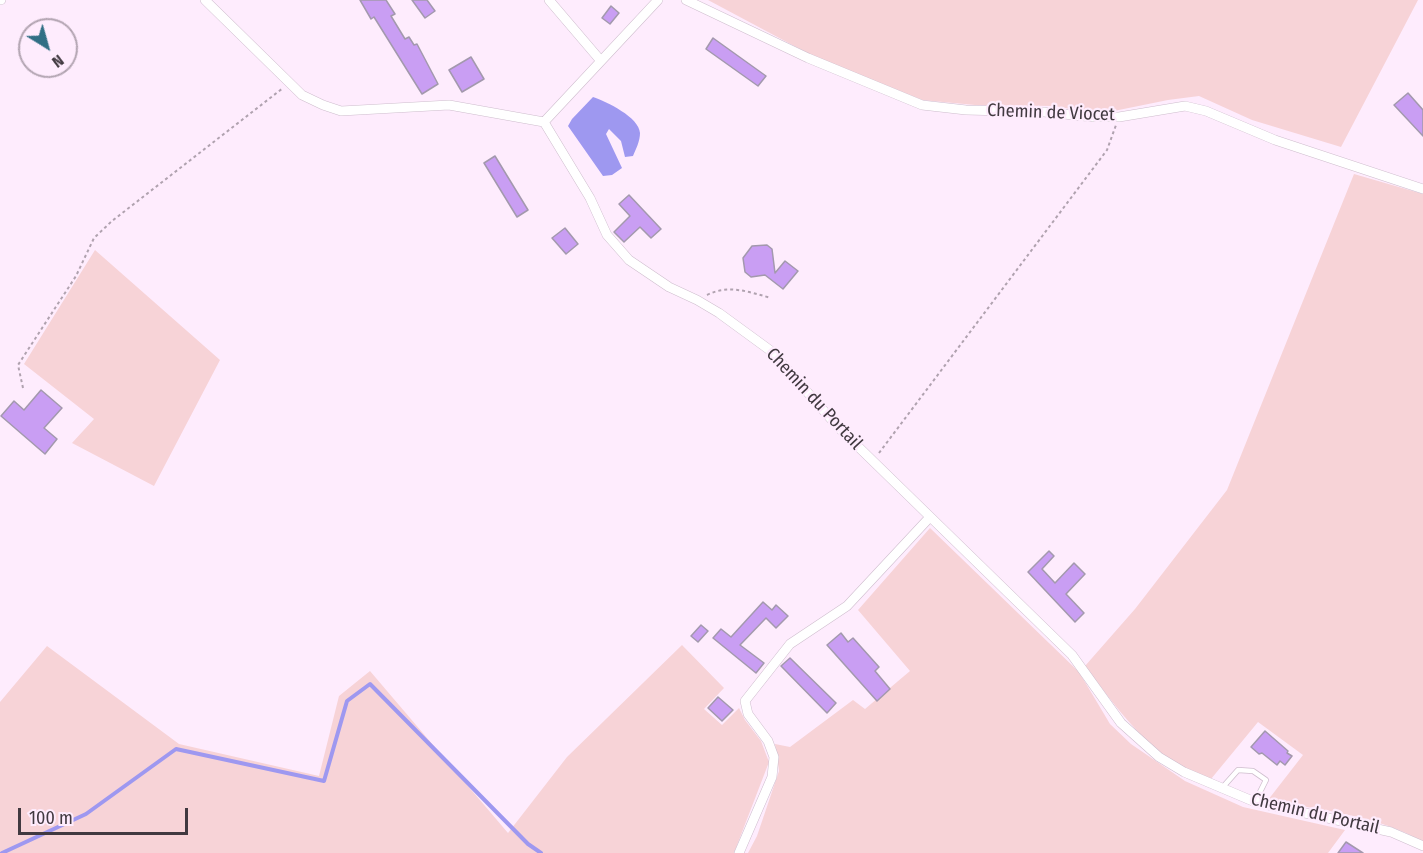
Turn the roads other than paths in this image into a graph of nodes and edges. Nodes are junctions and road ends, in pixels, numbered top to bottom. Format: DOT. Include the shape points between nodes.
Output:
graph roads {
  1 [pos="205,0"];
  2 [pos="549,0"];
  3 [pos="658,0"];
  4 [pos="686,0"];
  5 [pos="601,61"];
  6 [pos="544,123"];
  7 [pos="1423,189"];
  8 [pos="930,517"];
  9 [pos="1222,788"];
  10 [pos="1255,802"];
  11 [pos="1423,846"];
  12 [pos="739,853"];
  1 -- 6 [label="street" via="302,95 341,111 449,105"];
  2 -- 5 [label="street"];
  3 -- 5 [label="street"];
  4 -- 7 [label="street, Chemin de Viocet" via="808,58 922,105 1094,117 1119,117 1185,105 1275,140"];
  5 -- 6 [label="street"];
  6 -- 8 [label="street, Chemin du Portail" via="590,198 607,235 629,260 697,300 771,351 839,428"];
  8 -- 9 [label="street, Chemin du Portail" via="1072,655 1121,723 1159,757"];
  8 -- 12 [label="street" via="847,606 790,644 746,702 748,714 768,741 774,757 772,777"];
  9 -- 10 [label="street, Chemin du Portail"];
  9 -- 10 [label="lane" via="1238,770 1253,771 1266,780"];
  10 -- 11 [label="street, Chemin du Portail" via="1391,832"];
}
